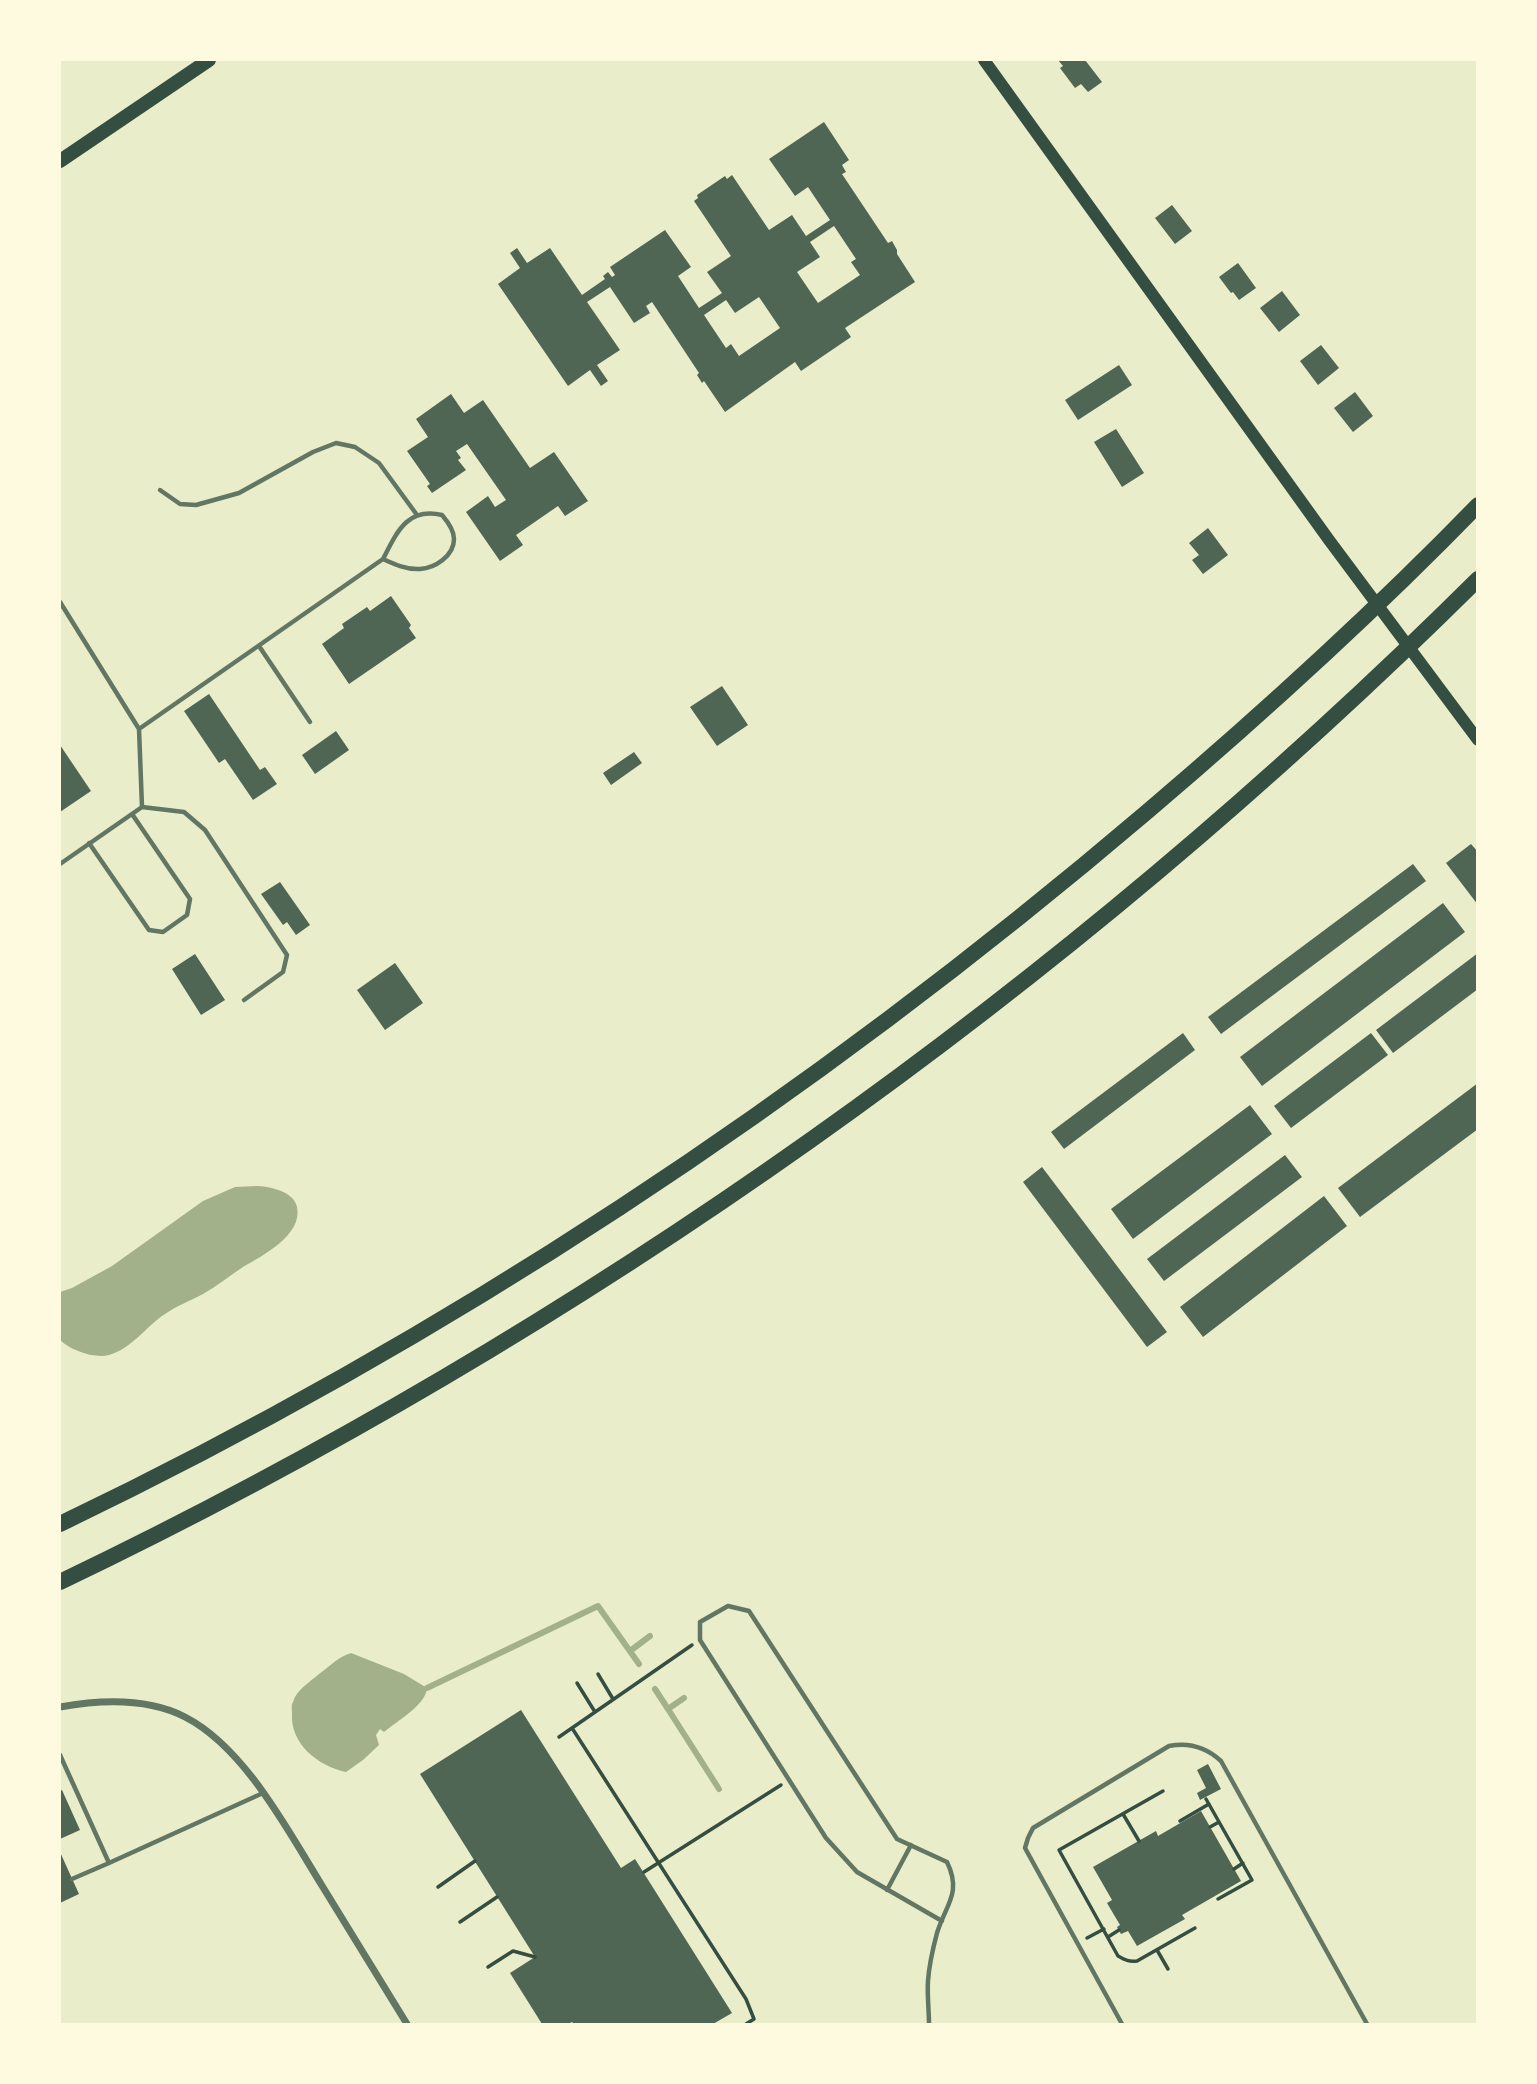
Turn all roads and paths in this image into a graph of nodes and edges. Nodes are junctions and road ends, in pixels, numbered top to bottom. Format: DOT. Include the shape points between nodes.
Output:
graph roads {
  1 [pos="208,60"];
  2 [pos="984,60"];
  3 [pos="60,161"];
  4 [pos="159,491"];
  5 [pos="1478,505"];
  6 [pos="417,515"];
  7 [pos="383,559"];
  8 [pos="1478,579"];
  9 [pos="60,602"];
  10 [pos="259,646"];
  11 [pos="310,722"];
  12 [pos="139,729"];
  13 [pos="1478,740"];
  14 [pos="142,807"];
  15 [pos="132,814"];
  16 [pos="89,843"];
  17 [pos="60,864"];
  18 [pos="244,1000"];
  19 [pos="60,1524"];
  20 [pos="60,1582"];
  21 [pos="700,1640"];
  22 [pos="598,1674"];
  23 [pos="577,1683"];
  24 [pos="613,1699"];
  25 [pos="60,1707"];
  26 [pos="595,1712"];
  27 [pos="572,1728"];
  28 [pos="559,1737"];
  29 [pos="60,1755"];
  30 [pos="789,1780"];
  31 [pos="1163,1791"];
  32 [pos="264,1793"];
  33 [pos="1206,1799"];
  34 [pos="1209,1804"];
  35 [pos="1122,1814"];
  36 [pos="1180,1821"];
  37 [pos="1219,1822"];
  38 [pos="1210,1827"];
  39 [pos="1139,1841"];
  40 [pos="911,1845"];
  41 [pos="475,1861"];
  42 [pos="109,1863"];
  43 [pos="659,1863"];
  44 [pos="1243,1863"];
  45 [pos="1234,1869"];
  46 [pos="644,1872"];
  47 [pos="72,1880"];
  48 [pos="438,1887"];
  49 [pos="887,1889"];
  50 [pos="497,1897"];
  51 [pos="1218,1899"];
  52 [pos="942,1921"];
  53 [pos="460,1922"];
  54 [pos="1195,1928"];
  55 [pos="1104,1929"];
  56 [pos="1119,1930"];
  57 [pos="1108,1937"];
  58 [pos="1078,1944"];
  59 [pos="1157,1950"];
  60 [pos="535,1957"];
  61 [pos="488,1967"];
  62 [pos="1168,1969"];
  63 [pos="407,2025"];
  64 [pos="746,2025"];
  65 [pos="929,2025"];
  66 [pos="1122,2025"];
  67 [pos="1367,2025"];
  1 -- 3 [label="main road"];
  2 -- 13 [label="main road"];
  4 -- 6 [label="lane" via="180,504 196,505 239,493 336,443 355,447 379,463"];
  5 -- 19 [label="highway" via="1340,641 1042,900 905,1008 746,1123 394,1347 196,1457"];
  6 -- 7 [label="lane" via="396,534"];
  6 -- 7 [label="lane" via="442,515 454,540 450,554 434,566 419,569"];
  7 -- 10 [label="lane"];
  8 -- 20 [label="highway" via="1370,683 1103,918 918,1062 771,1168 559,1307 415,1394 191,1517"];
  9 -- 12 [label="lane"];
  10 -- 11 [label="lane"];
  10 -- 12 [label="lane"];
  12 -- 14 [label="lane"];
  14 -- 15 [label="lane"];
  14 -- 18 [label="lane" via="184,812 205,830 288,955 283,972"];
  15 -- 16 [label="lane"];
  15 -- 16 [label="lane" via="190,899 187,915 163,932 149,930"];
  16 -- 17 [label="lane"];
  21 -- 24 [label="path"];
  21 -- 30 [label="lane"];
  21 -- 40 [label="lane" via="700,1622 728,1606 749,1611 897,1839"];
  22 -- 24 [label="path"];
  23 -- 26 [label="path"];
  24 -- 26 [label="path"];
  25 -- 32 [label="street" via="129,1703 184,1717 214,1737"];
  26 -- 27 [label="path"];
  27 -- 28 [label="path"];
  27 -- 43 [label="path"];
  29 -- 42 [label="lane"];
  30 -- 43 [label="path"];
  30 -- 49 [label="lane" via="826,1838 857,1872"];
  31 -- 35 [label="path"];
  32 -- 42 [label="lane"];
  32 -- 63 [label="street"];
  33 -- 34 [label="path"];
  34 -- 36 [label="path"];
  34 -- 37 [label="path"];
  35 -- 39 [label="path"];
  35 -- 55 [label="path" via="1059,1850"];
  37 -- 38 [label="path"];
  37 -- 44 [label="path"];
  40 -- 49 [label="lane"];
  40 -- 52 [label="lane" via="947,1862 954,1876 954,1892"];
  41 -- 48 [label="path"];
  42 -- 47 [label="lane"];
  43 -- 46 [label="path"];
  43 -- 64 [label="path" via="746,1999 754,2020"];
  44 -- 45 [label="path"];
  44 -- 51 [label="path" via="1252,1880"];
  49 -- 52 [label="lane"];
  50 -- 53 [label="path"];
  52 -- 65 [label="lane" via="928,1981"];
  54 -- 59 [label="path"];
  55 -- 57 [label="path"];
  55 -- 58 [label="path"];
  56 -- 57 [label="path"];
  57 -- 59 [label="path" via="1118,1956 1130,1962"];
  58 -- 66 [label="lane"];
  58 -- 67 [label="lane" via="1026,1848 1029,1833 1169,1746 1198,1746 1221,1761"];
  59 -- 62 [label="path"];
  60 -- 61 [label="path" via="513,1951"];
}
